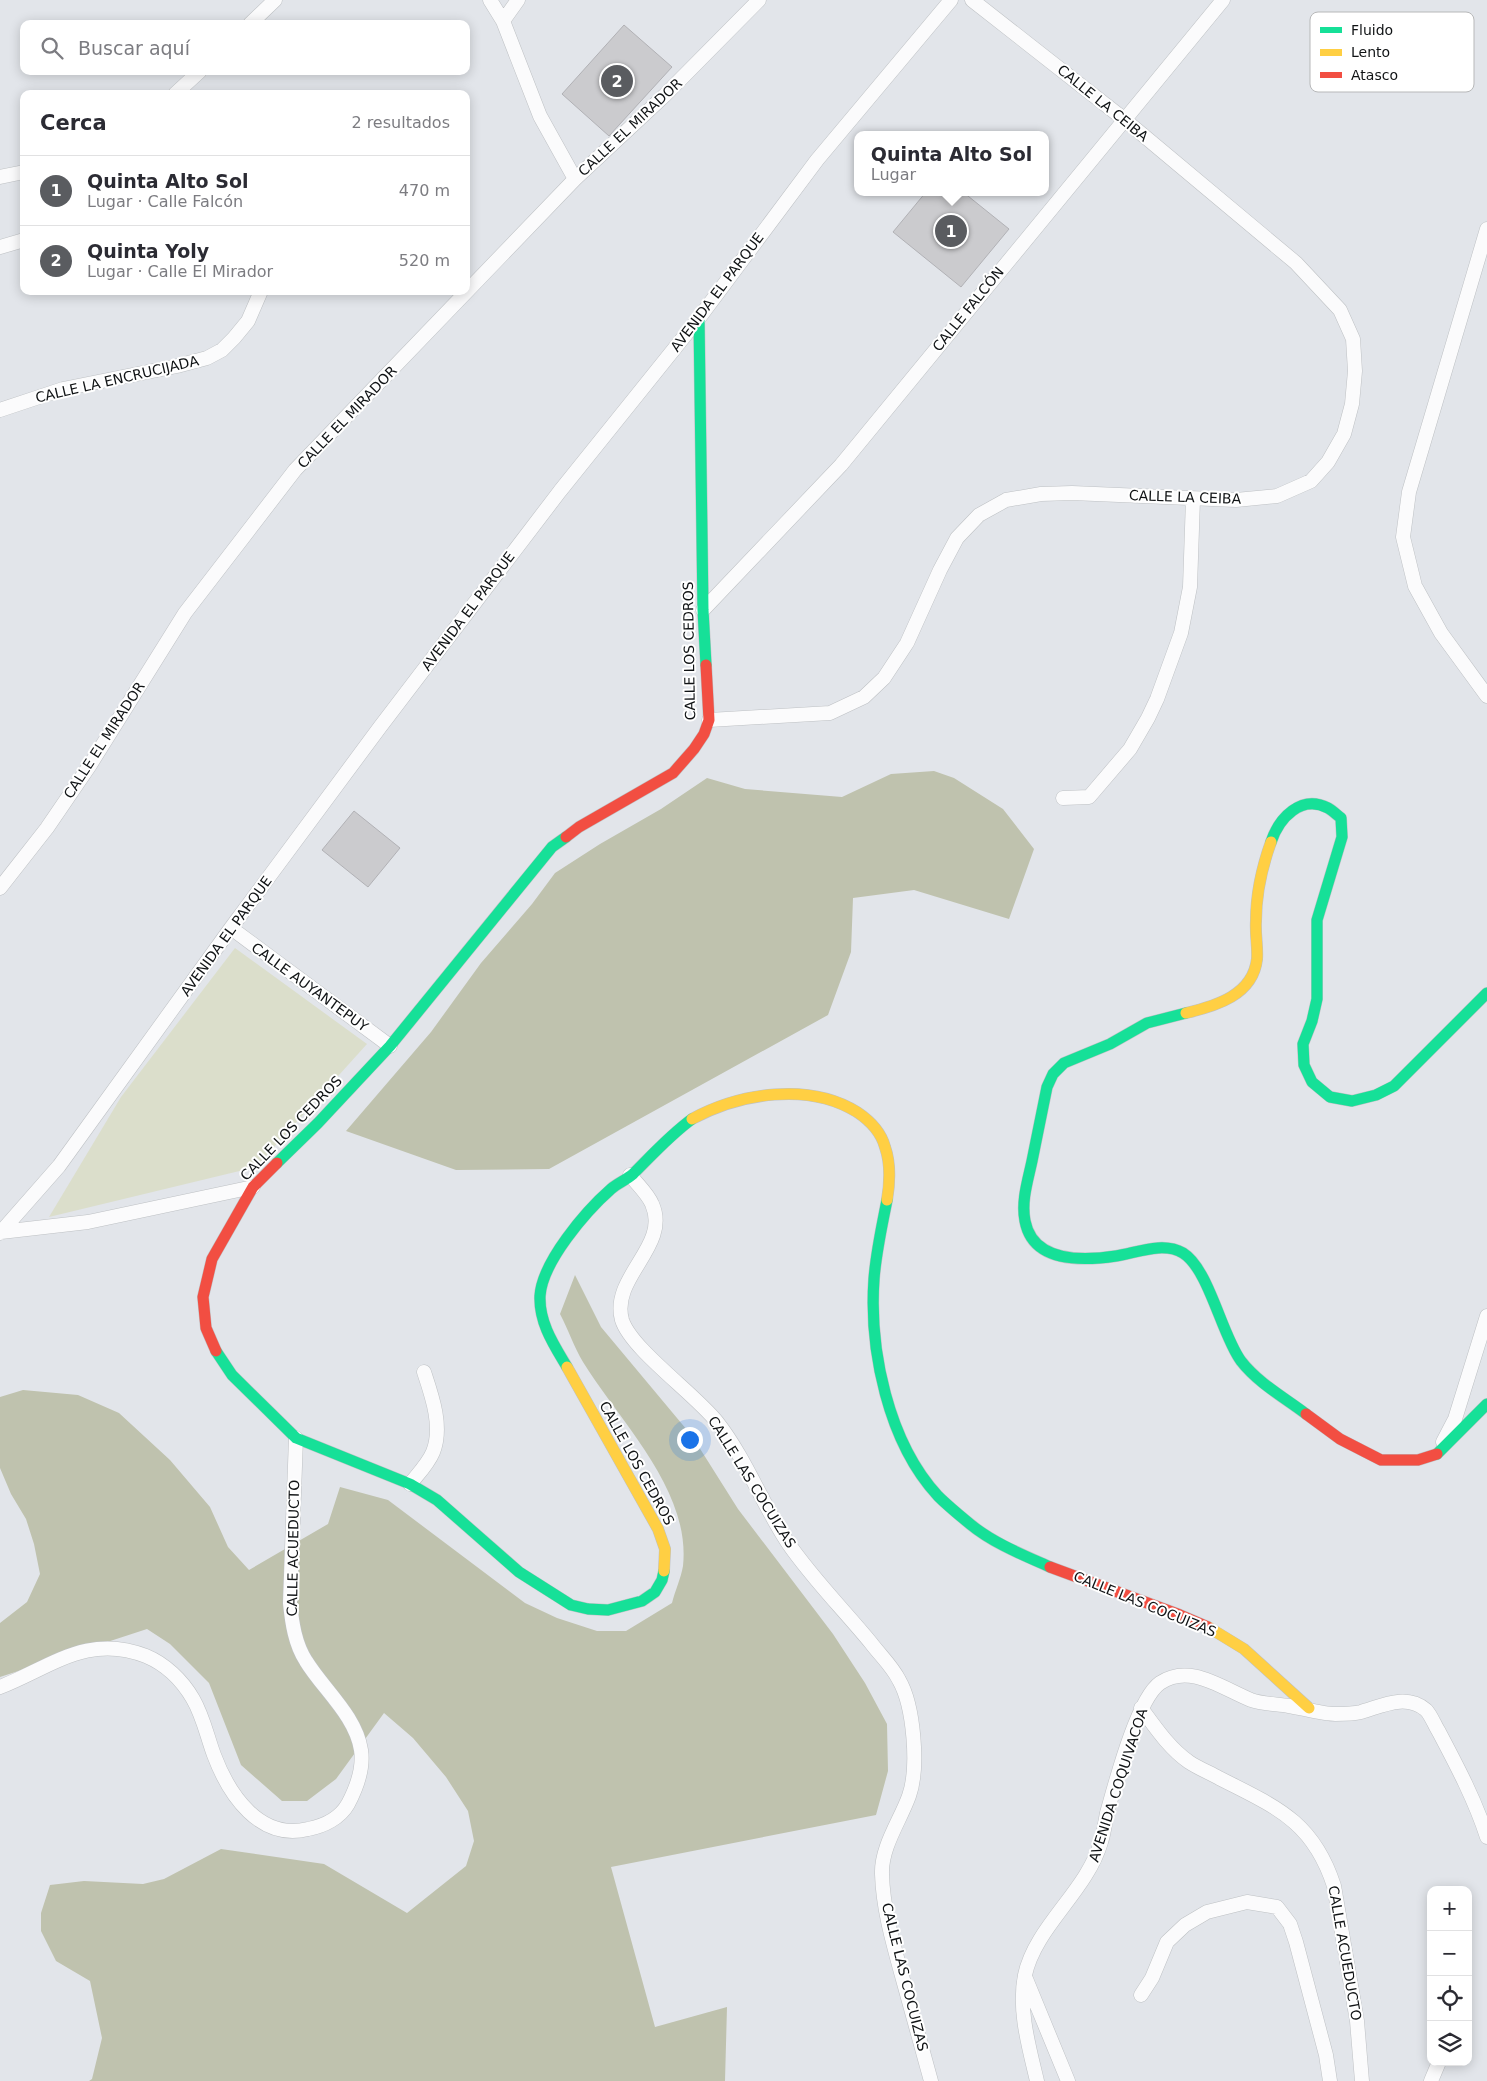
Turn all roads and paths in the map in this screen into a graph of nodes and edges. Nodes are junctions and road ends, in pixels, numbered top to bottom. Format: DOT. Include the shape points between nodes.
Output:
graph roads {
  1 [pos="275,0"];
  2 [pos="490,0"];
  3 [pos="518,0"];
  4 [pos="760,0"];
  5 [pos="951,0"];
  6 [pos="972,0"];
  7 [pos="1223,0"];
  8 [pos="254,20"];
  9 [pos="503,21"];
  10 [pos="196,75"];
  11 [pos="179,90"];
  12 [pos="1125,120"];
  13 [pos="20,173"];
  14 [pos="0,177"];
  15 [pos="575,179"];
  16 [pos="1487,229"];
  17 [pos="20,241"];
  18 [pos="0,247"];
  19 [pos="470,288"];
  20 [pos="259,295"];
  21 [pos="463,295"];
  22 [pos="699,318"];
  23 [pos="0,410"];
  24 [pos="1193,499"];
  25 [pos="703,610"];
  26 [pos="1487,696"];
  27 [pos="709,720"];
  28 [pos="1063,798"];
  29 [pos="0,888"];
  30 [pos="231,928"];
  31 [pos="1487,993"];
  32 [pos="390,1046"];
  33 [pos="630,1175"];
  34 [pos="253,1187"];
  35 [pos="1,1232"];
  36 [pos="1487,1316"];
  37 [pos="424,1372"];
  38 [pos="1487,1404"];
  39 [pos="296,1438"];
  40 [pos="1437,1454"];
  41 [pos="410,1484"];
  42 [pos="0,1687"];
  43 [pos="1141,1708"];
  44 [pos="1309,1708"];
  45 [pos="1487,1837"];
  46 [pos="1025,1976"];
  47 [pos="1141,1995"];
  48 [pos="1438,2066"];
  49 [pos="931,2081"];
  50 [pos="1037,2081"];
  51 [pos="1068,2081"];
  52 [pos="1330,2081"];
  53 [pos="1362,2081"];
  54 [pos="1431,2081"];
  1 -- 8 [label="street"];
  2 -- 9 [label="street"];
  3 -- 9 [label="street"];
  4 -- 15 [label="street, CALLE EL MIRADOR"];
  5 -- 22 [label="street, AVENIDA EL PARQUE" via="817,160"];
  6 -- 12 [label="street, CALLE LA CEIBA"];
  7 -- 12 [label="street, CALLE FALCÓN"];
  9 -- 15 [label="street" via="540,116"];
  10 -- 11 [label="street"];
  12 -- 24 [label="street, CALLE LA CEIBA" via="1296,263 1340,310 1353,339 1352,404 1344,434 1328,462 1311,480 1277,496 1236,500"];
  12 -- 25 [label="street, CALLE FALCÓN" via="841,465"];
  13 -- 14 [label="street"];
  15 -- 19 [label="street, CALLE EL MIRADOR"];
  16 -- 26 [label="street" via="1409,492 1403,537 1415,586 1441,632"];
  17 -- 18 [label="street"];
  20 -- 23 [label="street, CALLE LA ENCRUCIJADA" via="248,321 234,338 207,358 63,389"];
  21 -- 29 [label="street, CALLE EL MIRADOR" via="295,470 184,613 90,765"];
  22 -- 25 [label="street, CALLE LOS CEDROS"];
  22 -- 30 [label="street, AVENIDA EL PARQUE" via="554,499"];
  24 -- 27 [label="street, CALLE LA CEIBA" via="1072,493 1006,500 980,516 957,538 907,643 884,678 864,697 830,713"];
  24 -- 28 [label="street" via="1190,587 1181,633 1157,699 1130,749 1089,797"];
  25 -- 27 [label="street, CALLE LOS CEDROS"];
  27 -- 32 [label="street, CALLE LOS CEDROS" via="694,749 672,773 579,827 552,847"];
  30 -- 32 [label="street, CALLE AUYANTEPUY"];
  30 -- 35 [label="street, AVENIDA EL PARQUE" via="59,1166"];
  31 -- 40 [label="street" via="1394,1086 1376,1096 1352,1101 1330,1097 1312,1082 1304,1064 1303,1044 1317,999 1317,920 1342,837 1341,818 1326,807 1304,803 1285,813 1273,833 1255,914 1257,966 1247,985 1231,998 1211,1006 1130,1031 1064,1064 1051,1075 1024,1200 1029,1234 1036,1244 1056,1256 1092,1258 1162,1248 1182,1252 1196,1265 1241,1361 1274,1391 1340,1439 1381,1460 1418,1460"];
  32 -- 34 [label="street, CALLE LOS CEDROS"];
  33 -- 41 [label="street, CALLE LOS CEDROS" via="608,1191 586,1214 547,1271 540,1299 541,1314 554,1347 658,1529 666,1565 654,1592 642,1601 608,1610 571,1605 519,1572 437,1500"];
  33 -- 44 [label="street, CALLE LAS COCUIZAS" via="666,1138 695,1117 736,1102 764,1096 823,1097 866,1118 879,1131 888,1150 890,1177 874,1288 874,1330 881,1369 894,1417 911,1458 936,1495 972,1525 1005,1546 1048,1566 1195,1621 1224,1636 1252,1656"];
  33 -- 49 [label="street, CALLE LAS COCUIZAS" via="652,1204 656,1227 651,1244 638,1261 622,1300 622,1319 630,1336 718,1422 787,1542 900,1682 913,1726 913,1773 910,1794 892,1834 882,1872 889,1928"];
  34 -- 35 [label="street" via="88,1222"];
  34 -- 39 [label="street, CALLE LOS CEDROS" via="212,1259 203,1297 206,1328 216,1352 232,1375"];
  36 -- 40 [label="street" via="1455,1418"];
  37 -- 41 [label="street" via="436,1415 437,1435 433,1452"];
  38 -- 40 [label="street"];
  39 -- 41 [label="street, CALLE LOS CEDROS"];
  39 -- 42 [label="street, CALLE ACUEDUCTO" via="290,1603 292,1628 304,1659 349,1717 361,1749 361,1770 343,1813 320,1826 294,1833 270,1826 247,1812 215,1757 193,1698 178,1678 145,1656 111,1647 92,1649 61,1658"];
  43 -- 44 [label="street, AVENIDA COQUIVACOA" via="1157,1685 1172,1676 1189,1675 1207,1679 1253,1700"];
  43 -- 46 [label="street, AVENIDA COQUIVACOA" via="1092,1867 1031,1956"];
  43 -- 53 [label="street, CALLE ACUEDUCTO" via="1160,1736 1188,1762 1276,1807 1300,1826 1316,1847 1334,1886 1357,2021"];
  44 -- 45 [label="street, AVENIDA COQUIVACOA" via="1333,1714 1411,1702 1426,1711 1458,1767"];
  46 -- 50 [label="street, AVENIDA COQUIVACOA" via="1023,2006 1026,2035"];
  46 -- 51 [label="street"];
  47 -- 52 [label="street" via="1167,1942 1185,1925 1207,1912 1247,1902 1277,1907 1290,1924 1296,1942"];
  48 -- 54 [label="street"];
}
